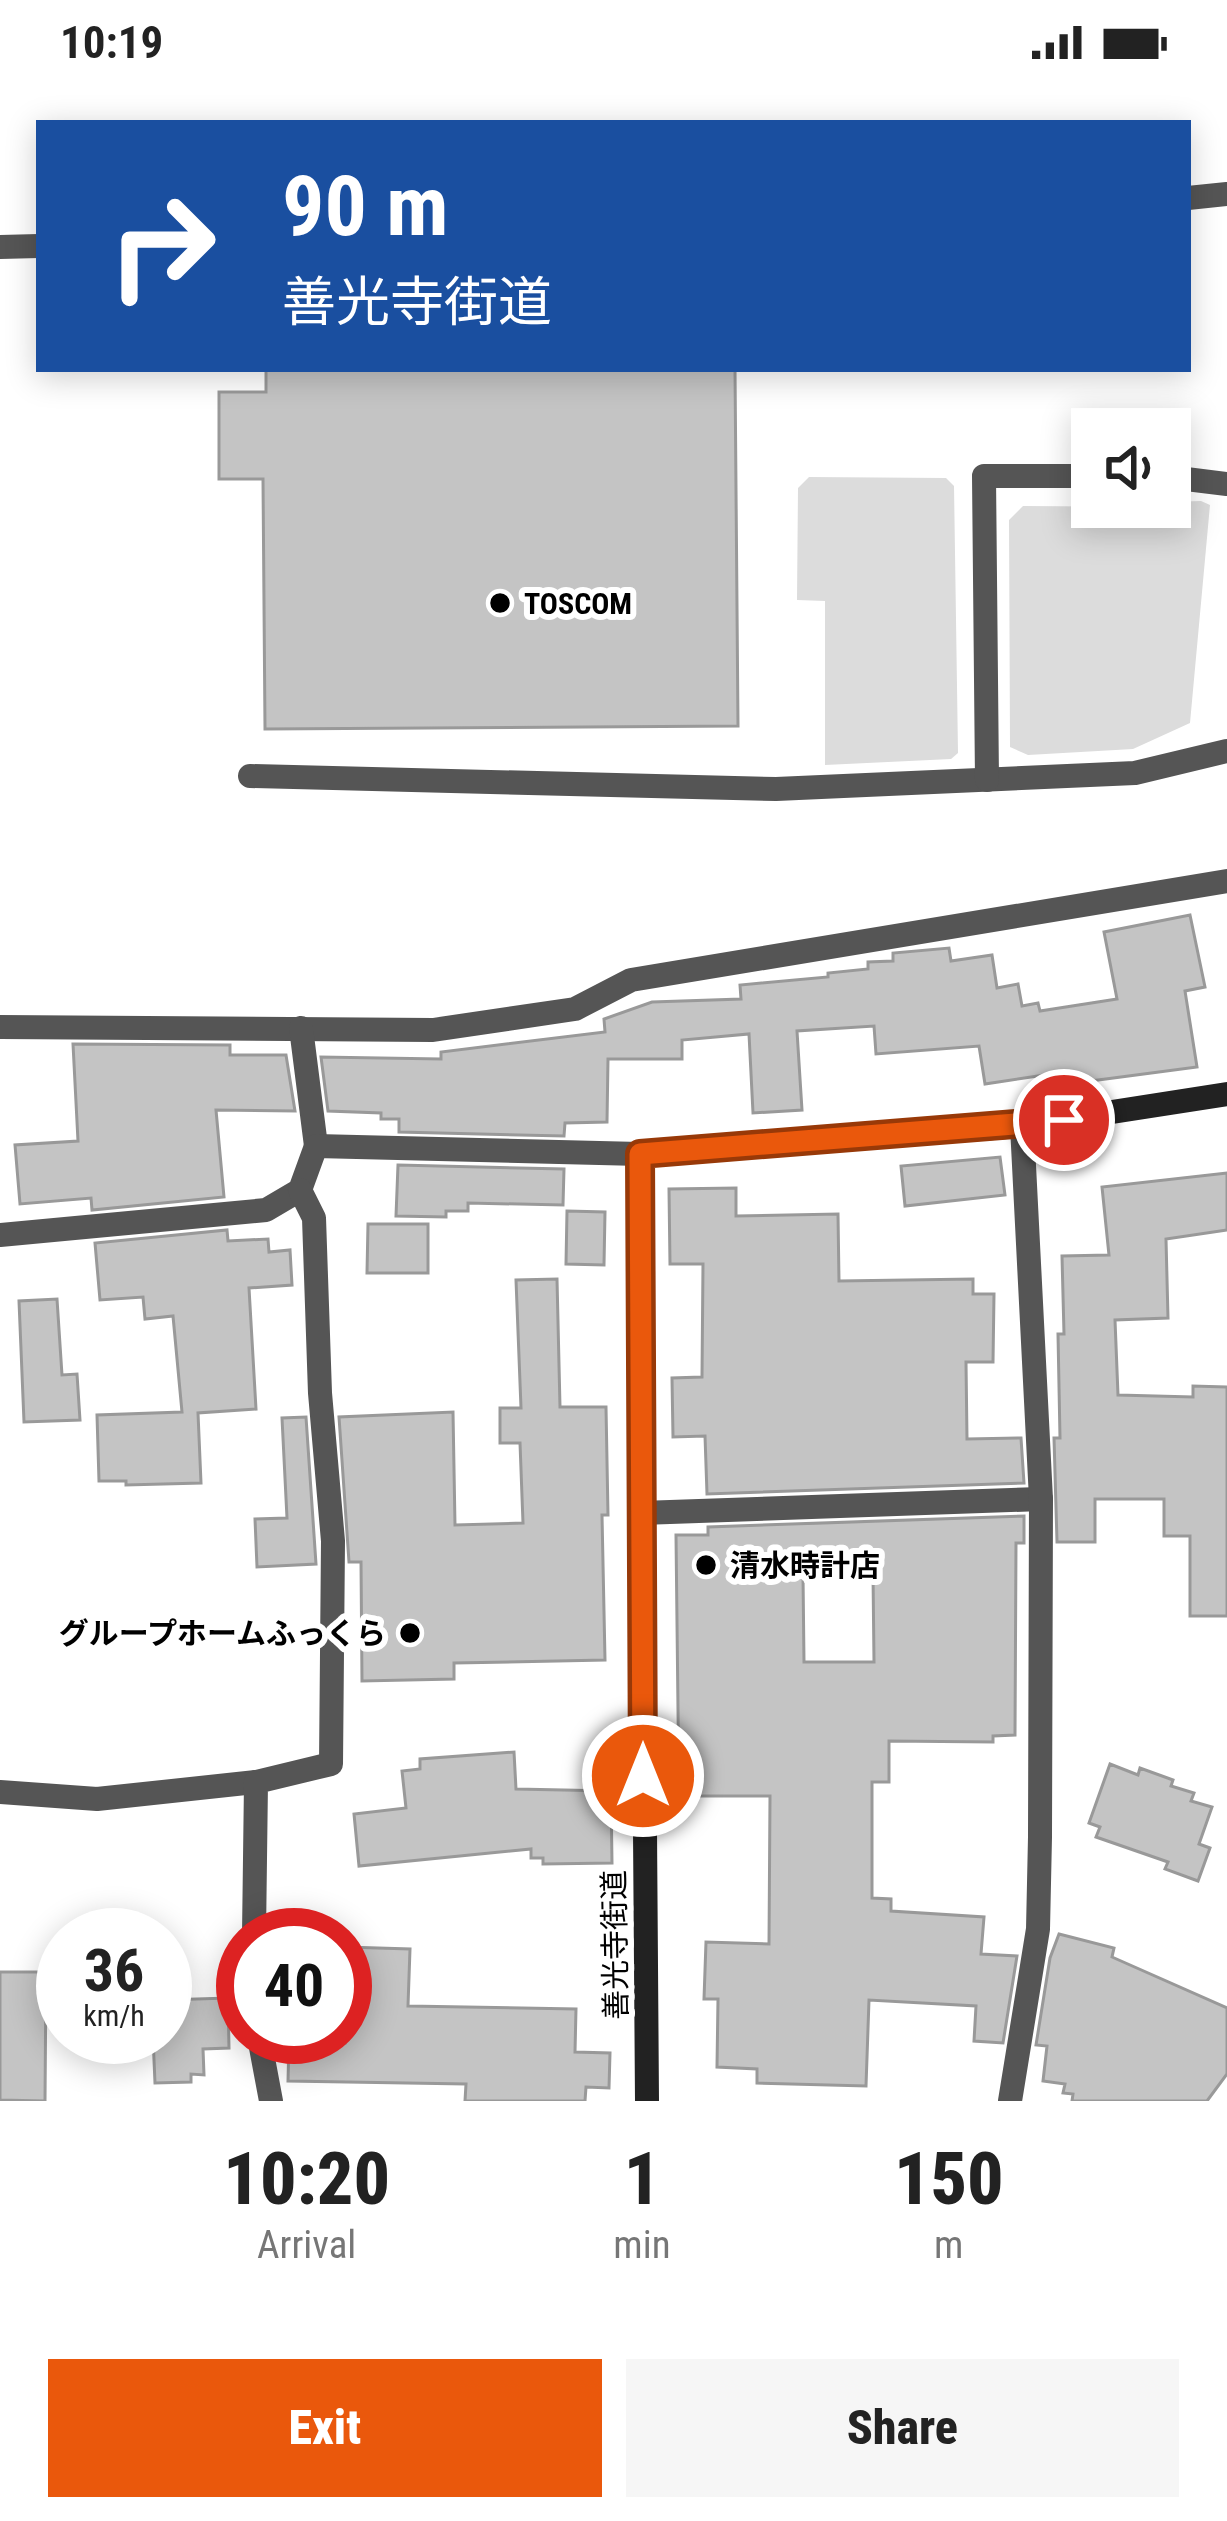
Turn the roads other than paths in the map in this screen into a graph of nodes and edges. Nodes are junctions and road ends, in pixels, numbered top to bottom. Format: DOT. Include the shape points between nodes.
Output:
graph roads {
  1 [pos="1227,194"];
  2 [pos="1191,198"];
  3 [pos="36,246"];
  4 [pos="0,247"];
  5 [pos="1071,476"];
  6 [pos="1191,480"];
  7 [pos="1227,484"];
  8 [pos="1227,751"];
  9 [pos="250,776"];
  10 [pos="987,780"];
  11 [pos="1227,881"];
  12 [pos="0,1027"];
  13 [pos="302,1028"];
  14 [pos="1227,1094"];
  15 [pos="1022,1126"];
  16 [pos="316,1146"];
  17 [pos="640,1154"];
  18 [pos="300,1190"];
  19 [pos="0,1235"];
  20 [pos="1041,1499"];
  21 [pos="641,1513"];
  22 [pos="256,1782"];
  23 [pos="0,1792"];
  24 [pos="254,1908"];
  25 [pos="264,2064"];
  26 [pos="271,2101"];
  27 [pos="647,2101"];
  28 [pos="1010,2101"];
  1 -- 2 [label="street"];
  3 -- 4 [label="street"];
  5 -- 10 [label="street" via="983,476"];
  6 -- 7 [label="street"];
  8 -- 10 [label="street" via="1135,773"];
  9 -- 10 [label="street" via="776,789"];
  11 -- 13 [label="street" via="631,980 575,1009 433,1030"];
  12 -- 13 [label="street"];
  13 -- 16 [label="street"];
  14 -- 15 [label="street"];
  15 -- 17 [label="street"];
  15 -- 20 [label="street"];
  16 -- 17 [label="street"];
  16 -- 18 [label="street"];
  17 -- 21 [label="street, 善光寺街道"];
  18 -- 19 [label="street" via="266,1210"];
  18 -- 22 [label="street" via="314,1218 333,1541 331,1764"];
  20 -- 21 [label="street"];
  20 -- 28 [label="street" via="1038,1929"];
  21 -- 27 [label="street, 善光寺街道"];
  22 -- 23 [label="street" via="97,1799"];
  22 -- 24 [label="street"];
  25 -- 26 [label="street"];
}
